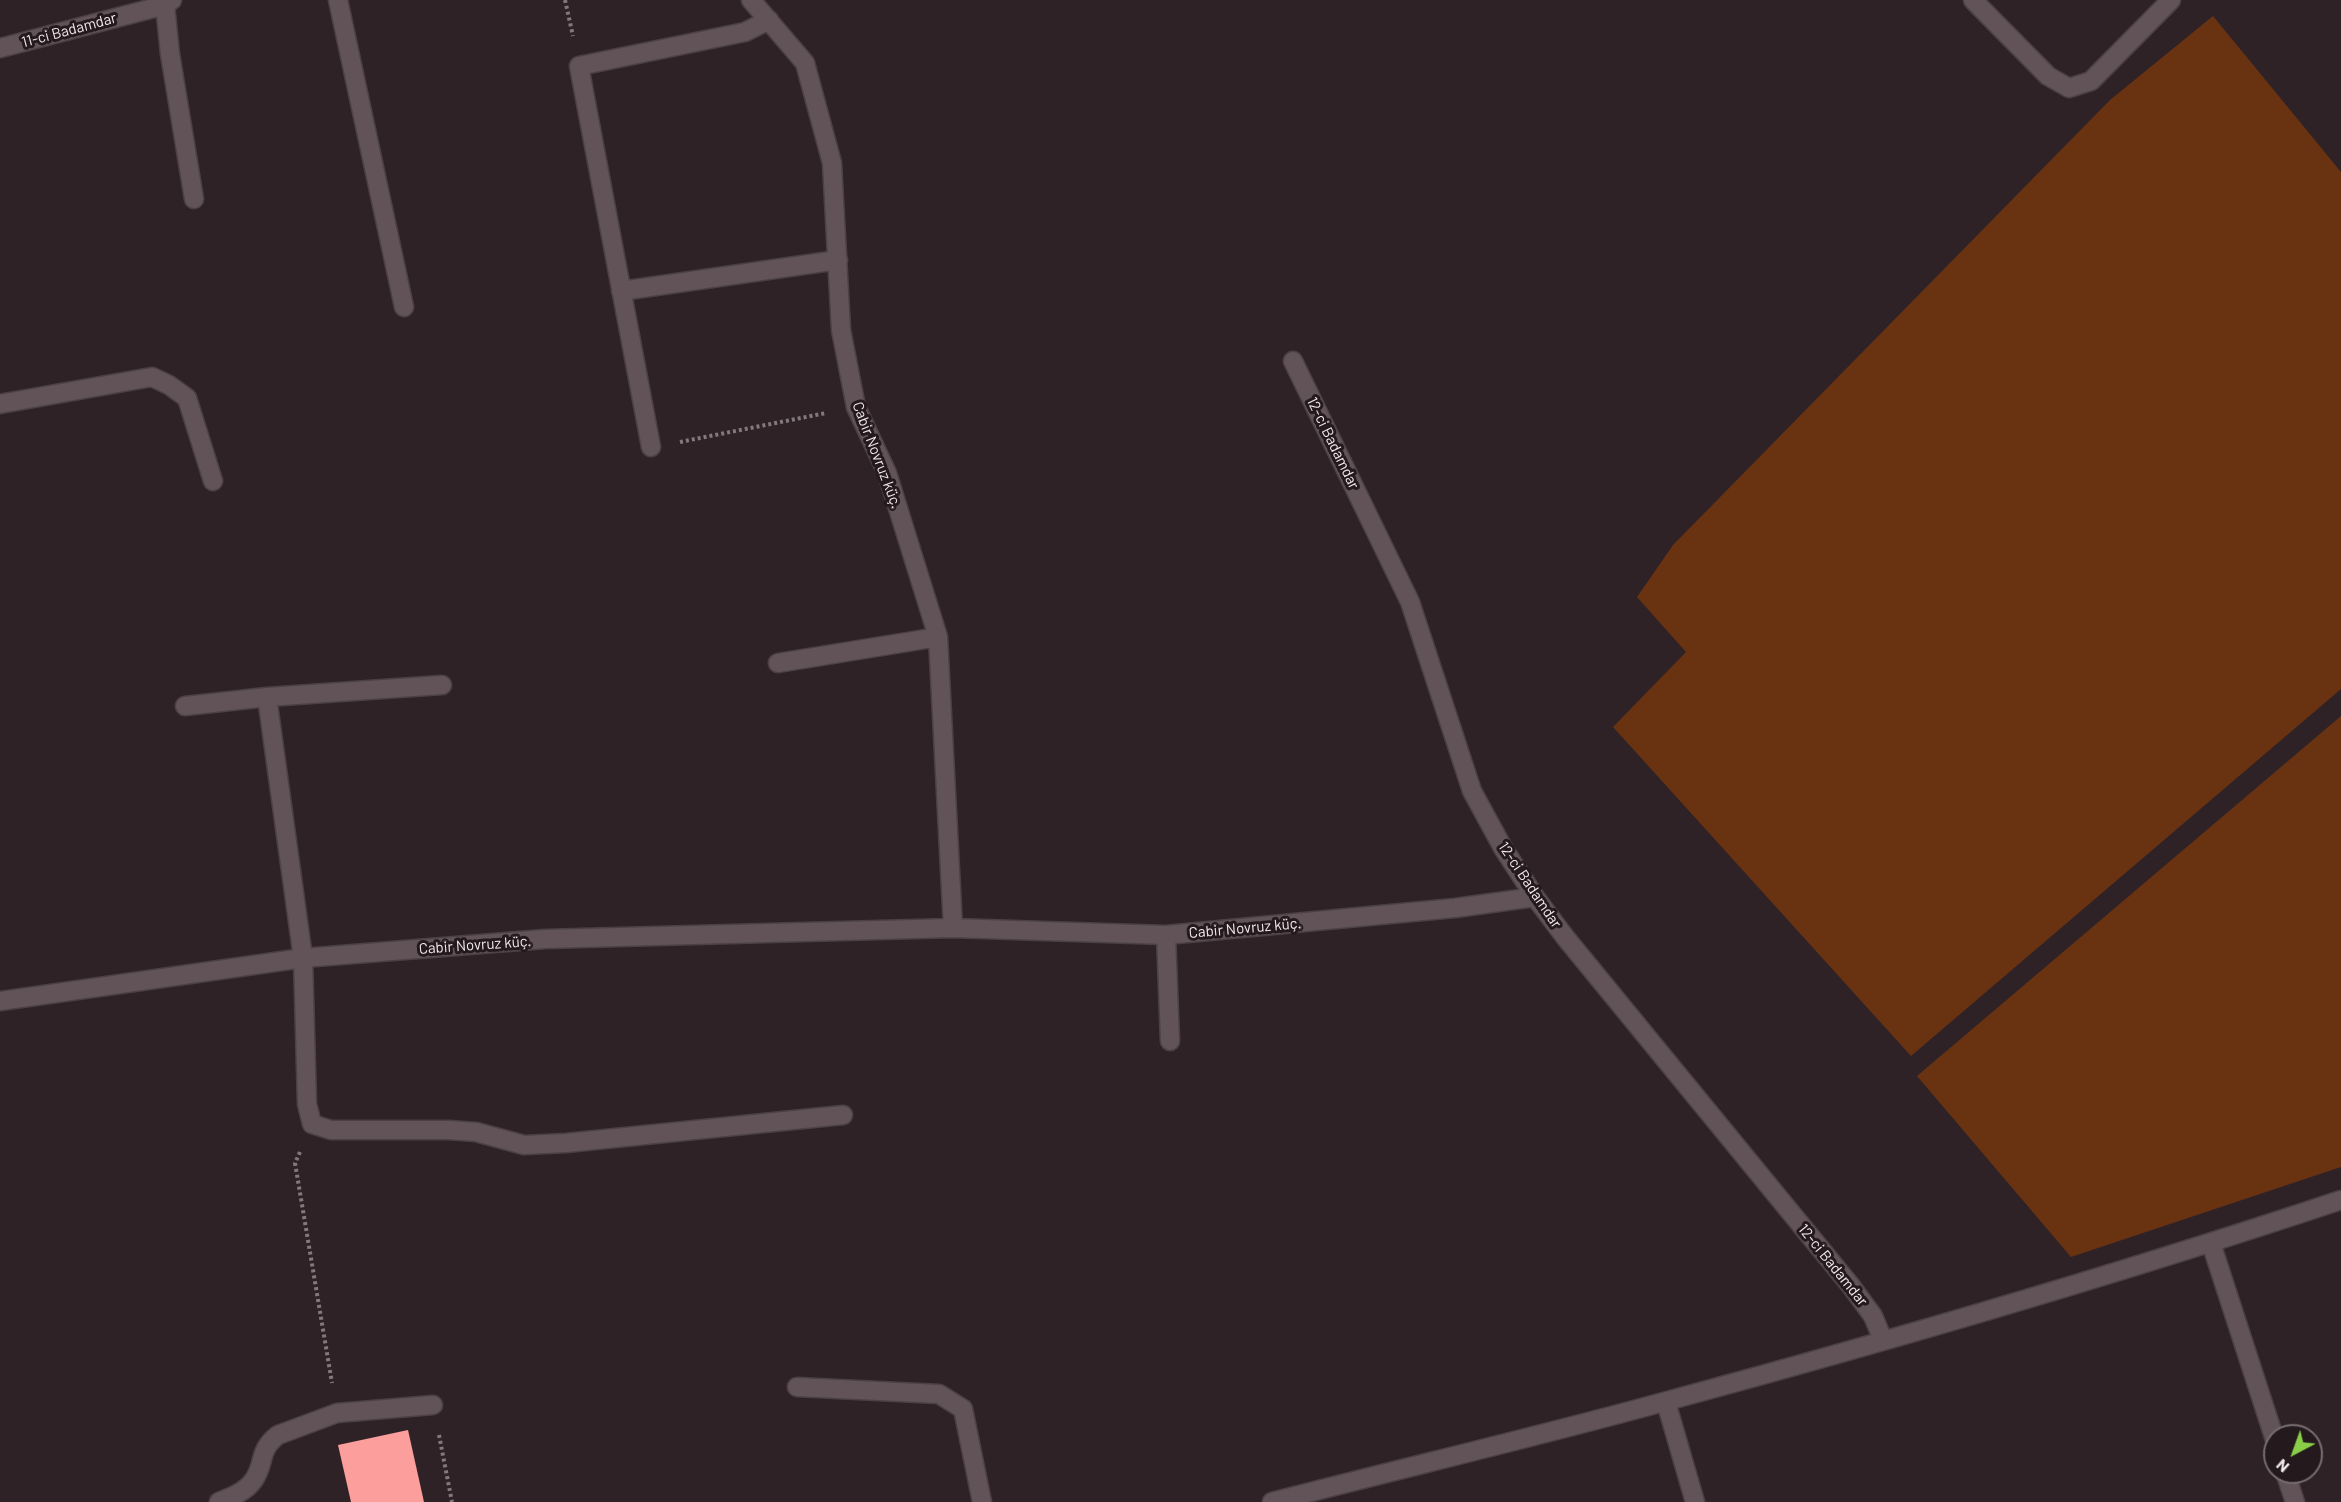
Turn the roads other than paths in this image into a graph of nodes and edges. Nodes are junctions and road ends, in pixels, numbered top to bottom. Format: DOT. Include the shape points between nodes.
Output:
graph roads {
  1 [pos="338,0"];
  2 [pos="752,0"];
  3 [pos="1973,0"];
  4 [pos="2171,0"];
  5 [pos="168,2"];
  6 [pos="769,20"];
  7 [pos="0,48"];
  8 [pos="194,199"];
  9 [pos="838,260"];
  10 [pos="621,291"];
  11 [pos="404,307"];
  12 [pos="1293,361"];
  13 [pos="0,404"];
  14 [pos="651,447"];
  15 [pos="213,481"];
  16 [pos="938,637"];
  17 [pos="778,663"];
  18 [pos="442,685"];
  19 [pos="267,697"];
  20 [pos="185,706"];
  21 [pos="1535,897"];
  22 [pos="953,928"];
  23 [pos="1166,935"];
  24 [pos="303,958"];
  25 [pos="0,1001"];
  26 [pos="1170,1041"];
  27 [pos="843,1115"];
  28 [pos="2341,1200"];
  29 [pos="2211,1243"];
  30 [pos="1883,1340"];
  31 [pos="797,1387"];
  32 [pos="1666,1401"];
  33 [pos="434,1405"];
  34 [pos="2270,1424"];
  35 [pos="2289,1484"];
  36 [pos="219,1502"];
  37 [pos="982,1502"];
  38 [pos="1272,1502"];
  39 [pos="1695,1502"];
  40 [pos="2295,1502"];
  1 -- 11 [label="street"];
  2 -- 6 [label="street, Cabir Novruz küç."];
  3 -- 4 [label="street" via="2048,76 2069,88 2091,81"];
  5 -- 7 [label="street, 11-ci Badamdar"];
  5 -- 8 [label="street" via="170,54"];
  6 -- 9 [label="street, Cabir Novruz küç." via="805,63 832,163"];
  6 -- 10 [label="street" via="745,32 579,66"];
  9 -- 10 [label="street"];
  9 -- 16 [label="street, Cabir Novruz küç." via="841,330 856,407 887,473"];
  10 -- 14 [label="street"];
  12 -- 21 [label="street, 12-ci Badamdar" via="1410,602 1472,791"];
  13 -- 15 [label="street" via="152,377 186,398"];
  16 -- 17 [label="street"];
  16 -- 22 [label="street, Cabir Novruz küç."];
  18 -- 19 [label="street"];
  19 -- 20 [label="street"];
  19 -- 24 [label="street"];
  21 -- 23 [label="street, Cabir Novruz küç."];
  21 -- 30 [label="street, 12-ci Badamdar" via="1851,1286 1873,1316"];
  22 -- 23 [label="street, Cabir Novruz küç."];
  22 -- 24 [label="street, Cabir Novruz küç." via="545,939"];
  23 -- 26 [label="street"];
  24 -- 25 [label="street, Cabir Novruz küç."];
  24 -- 27 [label="street" via="308,1104 312,1124 331,1130 476,1132 524,1144 566,1143"];
  28 -- 29 [label="street"];
  29 -- 30 [label="street"];
  29 -- 34 [label="street"];
  30 -- 32 [label="street"];
  31 -- 37 [label="street" via="939,1394 963,1409"];
  32 -- 38 [label="street"];
  32 -- 39 [label="street"];
  33 -- 36 [label="street" via="337,1413 278,1435 262,1453 252,1483"];
  35 -- 40 [label="street"];
}
